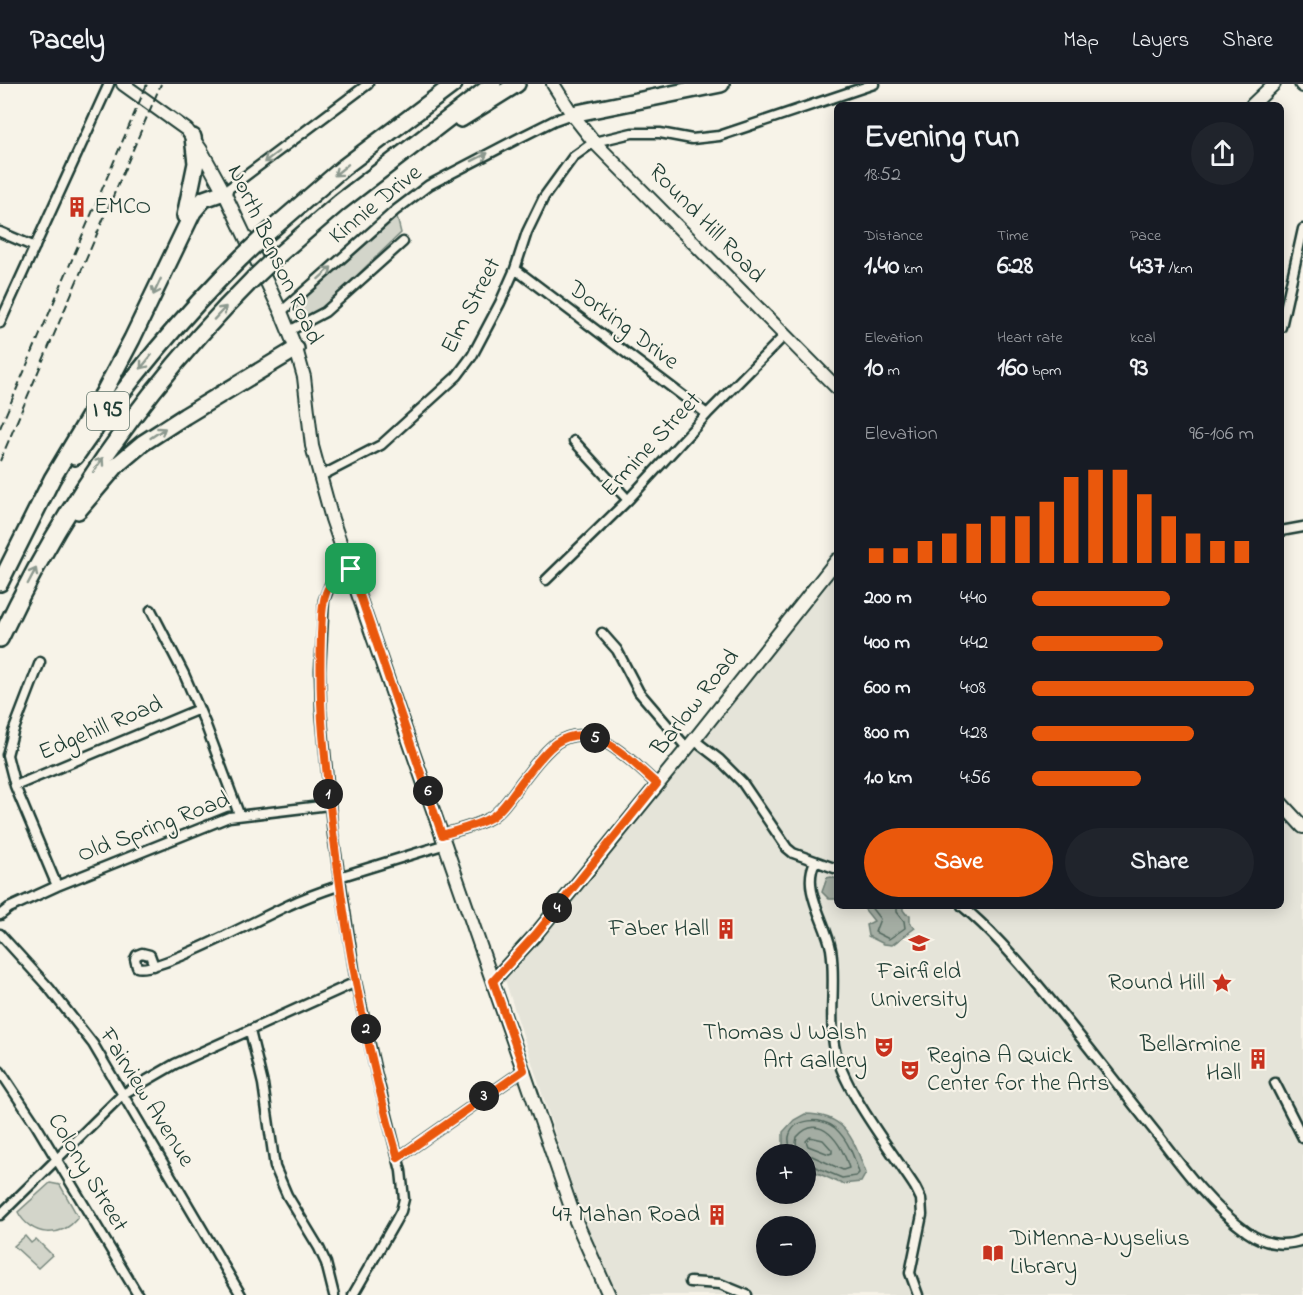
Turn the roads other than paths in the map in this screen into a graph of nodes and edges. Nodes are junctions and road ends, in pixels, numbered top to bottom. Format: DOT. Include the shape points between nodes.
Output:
graph roads {
  1 [pos="109,84"];
  2 [pos="123,84"];
  3 [pos="368,84"];
  4 [pos="442,84"];
  5 [pos="454,84"];
  6 [pos="493,84"];
  7 [pos="517,84"];
  8 [pos="553,84"];
  9 [pos="721,84"];
  10 [pos="874,84"];
  11 [pos="1274,84"];
  12 [pos="1255,102"];
  13 [pos="572,114"];
  14 [pos="193,137"];
  15 [pos="594,142"];
  16 [pos="368,149"];
  17 [pos="385,166"];
  18 [pos="224,192"];
  19 [pos="1303,229"];
  20 [pos="0,232"];
  21 [pos="403,242"];
  22 [pos="35,247"];
  23 [pos="170,261"];
  24 [pos="515,269"];
  25 [pos="281,312"];
  26 [pos="1284,314"];
  27 [pos="0,323"];
  28 [pos="289,331"];
  29 [pos="785,335"];
  30 [pos="296,348"];
  31 [pos="834,385"];
  32 [pos="707,414"];
  33 [pos="574,441"];
  34 [pos="319,477"];
  35 [pos="628,500"];
  36 [pos="1303,527"];
  37 [pos="1284,530"];
  38 [pos="45,550"];
  39 [pos="834,564"];
  40 [pos="351,569"];
  41 [pos="546,580"];
  42 [pos="0,584"];
  43 [pos="151,610"];
  44 [pos="602,633"];
  45 [pos="0,639"];
  46 [pos="40,662"];
  47 [pos="199,709"];
  48 [pos="691,744"];
  49 [pos="657,784"];
  50 [pos="15,786"];
  51 [pos="329,806"];
  52 [pos="1284,806"];
  53 [pos="239,814"];
  54 [pos="1303,827"];
  55 [pos="444,840"];
  56 [pos="815,862"];
  57 [pos="834,868"];
  58 [pos="340,881"];
  59 [pos="57,886"];
  60 [pos="965,909"];
  61 [pos="0,915"];
  62 [pos="0,934"];
  63 [pos="154,966"];
  64 [pos="493,981"];
  65 [pos="356,982"];
  66 [pos="250,1031"];
  67 [pos="524,1070"];
  68 [pos="0,1071"];
  69 [pos="1275,1083"];
  70 [pos="123,1094"];
  71 [pos="1303,1138"];
  72 [pos="398,1158"];
  73 [pos="57,1159"];
  74 [pos="0,1215"];
  75 [pos="1303,1240"];
  76 [pos="690,1282"];
  77 [pos="138,1295"];
  78 [pos="241,1295"];
  79 [pos="334,1295"];
  80 [pos="353,1295"];
  81 [pos="609,1295"];
  82 [pos="747,1295"];
  83 [pos="918,1295"];
  1 -- 22 [label="street"];
  2 -- 14 [label="main road, North Benson Road"];
  3 -- 18 [label="street, one-way"];
  4 -- 16 [label="highway"];
  5 -- 16 [label="highway, I 95"];
  6 -- 17 [label="highway, I 95"];
  7 -- 17 [label="highway"];
  8 -- 13 [label="main road, Round Hill Road"];
  9 -- 13 [label="highway"];
  10 -- 15 [label="street" via="730,134 692,139 632,133"];
  11 -- 12 [label="main road"];
  13 -- 15 [label="main road, Round Hill Road"];
  25 -- 13 [label="street, Kinnie Drive, one-way" via="429,185"];
  14 -- 18 [label="main road, North Benson Road"];
  14 -- 23 [label="highway" via="194,180"];
  15 -- 24 [label="street, Elm Street" via="573,157 544,197 526,232"];
  15 -- 29 [label="main road, Round Hill Road"];
  16 -- 42 [label="highway, I 95, one-way, bridge" via="263,237 170,333 59,481"];
  38 -- 17 [label="highway, I 95, one-way, bridge" via="90,476 140,406 201,333 274,259"];
  18 -- 23 [label="highway" via="196,207"];
  18 -- 25 [label="main road, North Benson Road"];
  19 -- 26 [label="street"];
  20 -- 22 [label="street"];
  21 -- 28 [label="street" via="325,312"];
  22 -- 27 [label="street"];
  23 -- 42 [label="highway, one-way" via="123,357 52,479"];
  24 -- 32 [label="street, Dorking Drive"];
  24 -- 34 [label="street, Elm Street" via="472,356 457,376 381,445"];
  25 -- 28 [label="main road, North Benson Road"];
  28 -- 30 [label="main road, North Benson Road"];
  29 -- 31 [label="main road, Round Hill Road"];
  29 -- 32 [label="street, Ermine Street"];
  30 -- 34 [label="main road, North Benson Road"];
  38 -- 30 [label="highway, one-way" via="131,453 177,420"];
  32 -- 35 [label="street, Ermine Street"];
  33 -- 35 [label="street"];
  34 -- 40 [label="main road, North Benson Road"];
  35 -- 41 [label="street, Ermine Street"];
  36 -- 37 [label="street"];
  45 -- 38 [label="highway, I 95, one-way"];
  39 -- 48 [label="main road, Barlow Road"];
  40 -- 51 [label="street" via="330,585 324,600 320,670"];
  40 -- 55 [label="main road, North Benson Road"];
  43 -- 47 [label="street"];
  44 -- 48 [label="street" via="617,650 639,692"];
  46 -- 50 [label="street" via="8,751"];
  47 -- 50 [label="street, Edgehill Road"];
  47 -- 53 [label="street, Edgehill Road"];
  48 -- 49 [label="main road, Barlow Road"];
  48 -- 56 [label="street" via="720,760 742,782 787,848"];
  49 -- 55 [label="street" via="607,742 573,736 556,743 541,757 489,818"];
  49 -- 64 [label="main road, Barlow Road"];
  50 -- 59 [label="street"];
  51 -- 53 [label="street, Old Spring Road"];
  51 -- 58 [label="street"];
  52 -- 54 [label="main road"];
  53 -- 59 [label="street, Old Spring Road"];
  55 -- 58 [label="street"];
  55 -- 64 [label="main road, North Benson Road"];
  56 -- 57 [label="street"];
  56 -- 83 [label="street" via="812,890 831,949 832,1026 838,1062 849,1086 921,1199 922,1215 910,1273"];
  58 -- 63 [label="street"];
  58 -- 65 [label="street"];
  59 -- 61 [label="street, Old Spring Road"];
  60 -- 75 [label="street" via="999,940 1077,1031 1177,1160 1231,1218 1268,1242 1286,1244"];
  62 -- 70 [label="street, Fairview Avenue" via="93,1044"];
  64 -- 67 [label="main road, North Benson Road"];
  65 -- 66 [label="street"];
  65 -- 72 [label="street"];
  66 -- 70 [label="street" via="175,1064"];
  66 -- 79 [label="street" via="263,1084 275,1167 326,1263"];
  67 -- 72 [label="street"];
  67 -- 81 [label="main road, North Benson Road" via="575,1219"];
  68 -- 73 [label="street, Colony Street"];
  69 -- 71 [label="street"];
  70 -- 73 [label="street"];
  70 -- 78 [label="street, Fairview Avenue"];
  72 -- 80 [label="street" via="404,1199 401,1211"];
  73 -- 74 [label="street"];
  73 -- 77 [label="street, Colony Street"];
  76 -- 82 [label="street" via="720,1284"];
}
